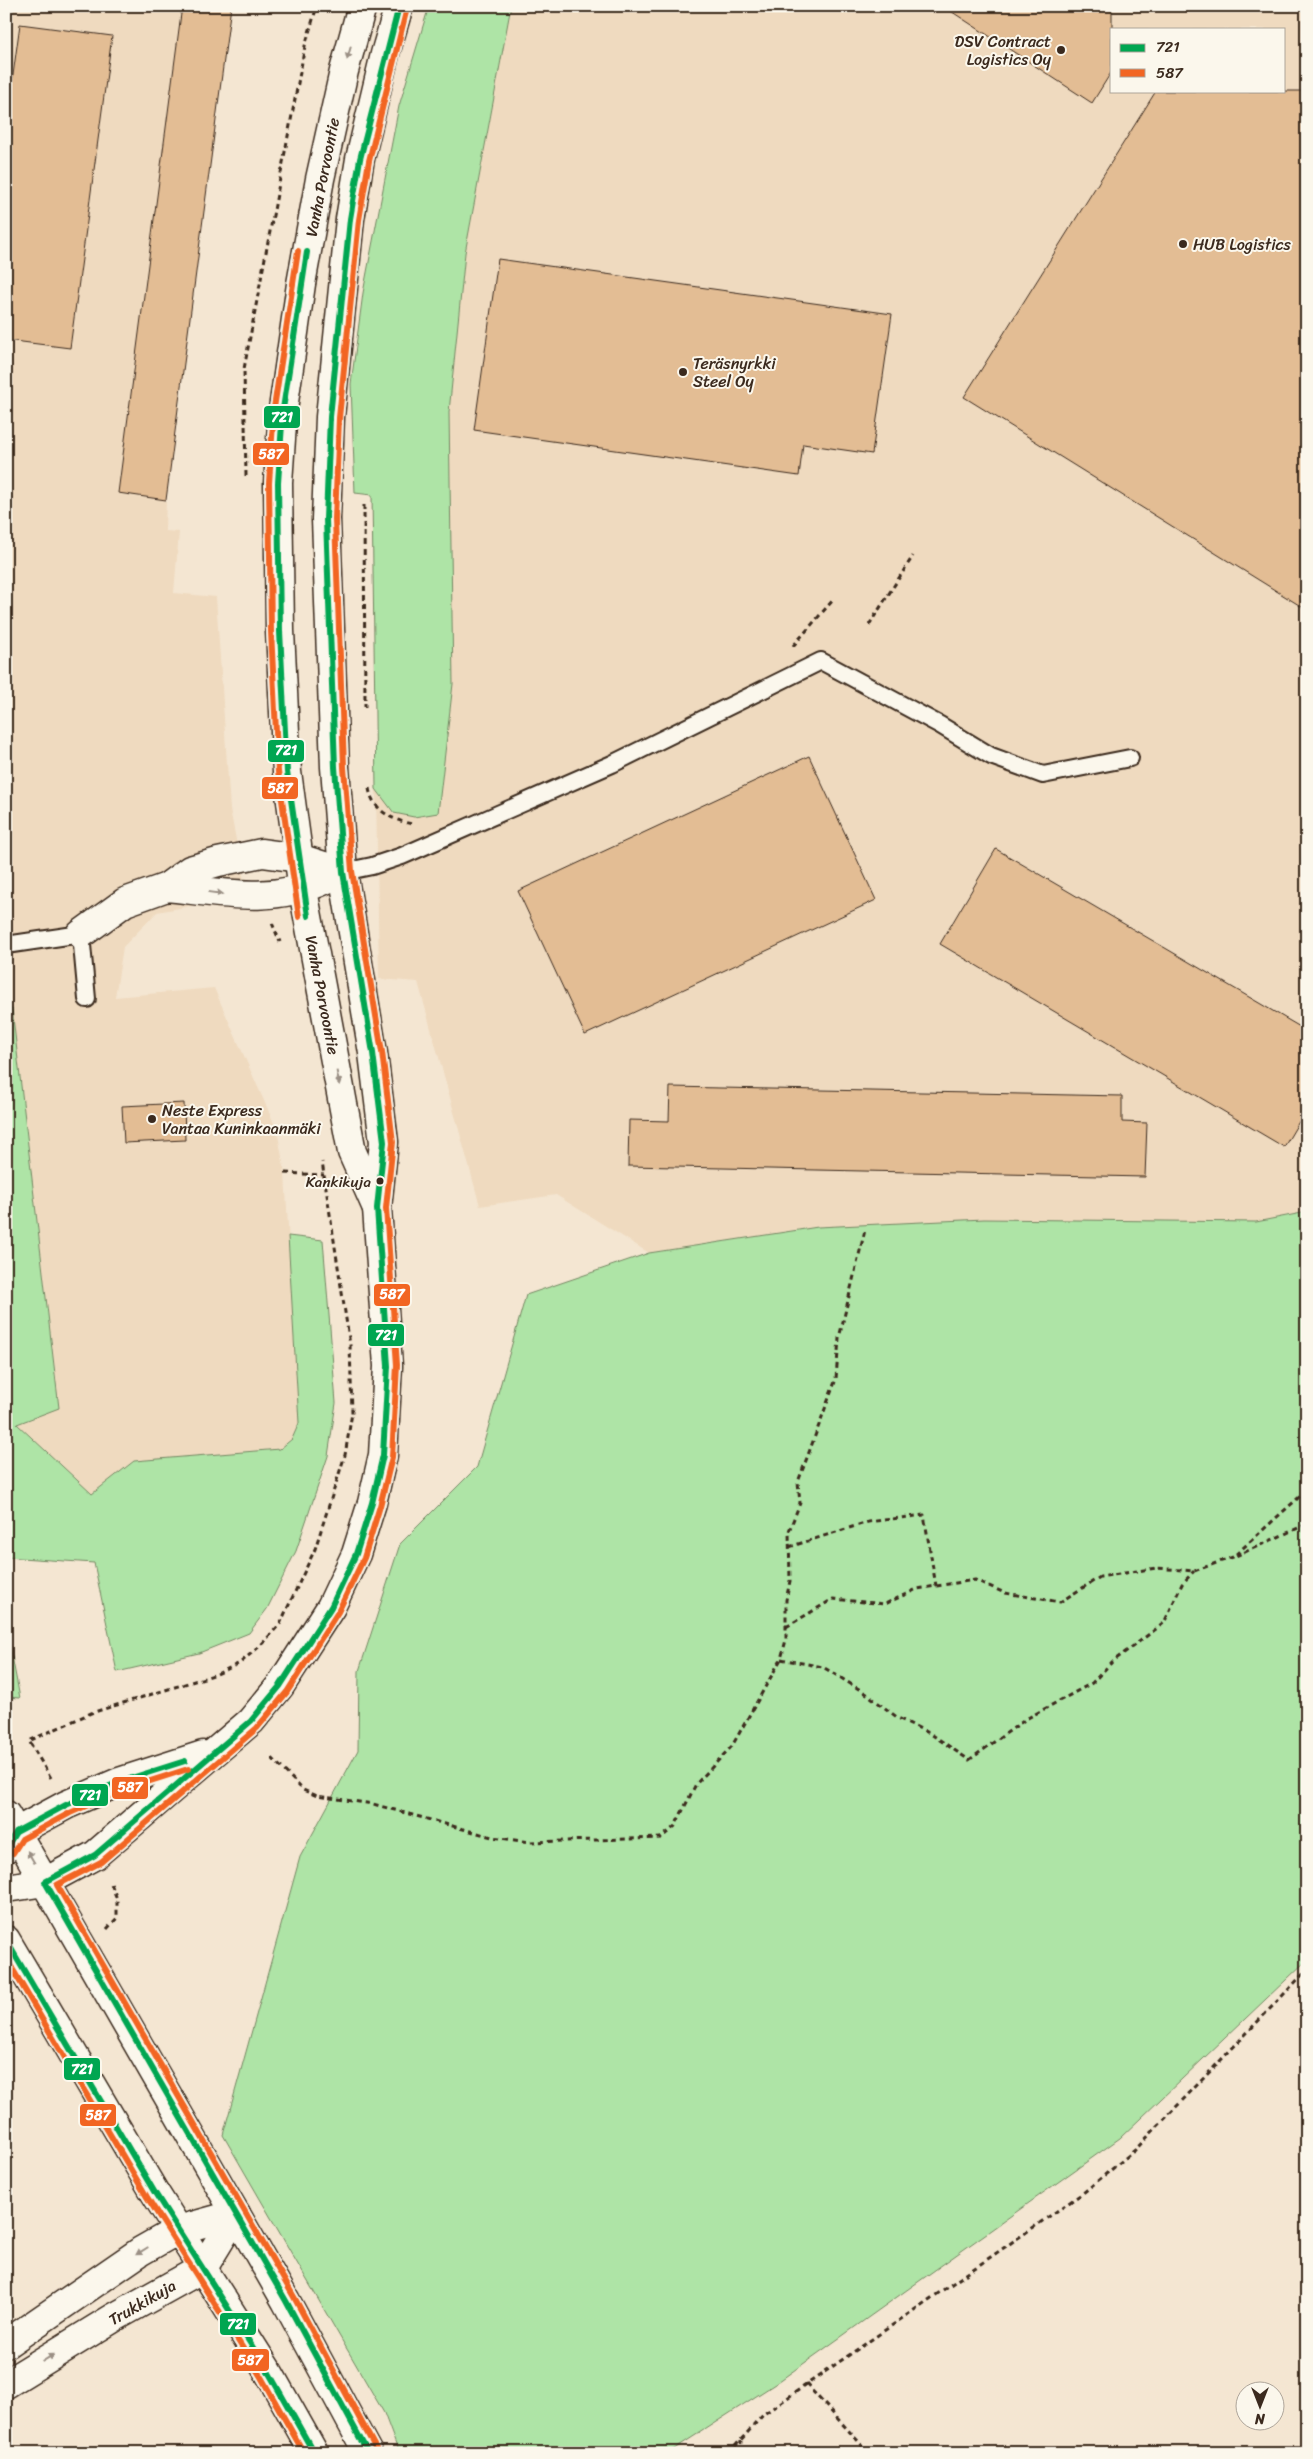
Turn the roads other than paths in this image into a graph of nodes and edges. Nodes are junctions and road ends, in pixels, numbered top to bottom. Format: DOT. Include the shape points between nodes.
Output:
graph roads {
  1 [pos="362,6"];
  2 [pos="399,6"];
  3 [pos="1130,758"];
  4 [pos="299,858"];
  5 [pos="343,872"];
  6 [pos="167,887"];
  7 [pos="303,890"];
  8 [pos="81,934"];
  9 [pos="6,944"];
  10 [pos="87,999"];
  11 [pos="377,1208"];
  12 [pos="214,1752"];
  13 [pos="10,1832"];
  14 [pos="45,1882"];
  15 [pos="6,1888"];
  16 [pos="6,1940"];
  17 [pos="236,2214"];
  18 [pos="178,2230"];
  19 [pos="203,2268"];
  20 [pos="6,2344"];
  21 [pos="6,2384"];
  22 [pos="314,2453"];
  23 [pos="368,2453"];
  1 -- 4 [label="main road, Vanha Porvoontie, one-way" via="320,180 283,409 278,483 280,631 287,772"];
  2 -- 5 [label="main road, Vanha Porvoontie" via="360,159 345,259 330,417 326,529 335,767"];
  3 -- 5 [label="lane" via="1043,775 991,756 820,661 612,764 402,856"];
  4 -- 5 [label="main road"];
  4 -- 6 [label="main road" via="262,854 218,862 190,870"];
  4 -- 7 [label="main road, Vanha Porvoontie"];
  5 -- 7 [label="main road"];
  5 -- 11 [label="main road, Vanha Porvoontie" via="384,1142"];
  6 -- 7 [label="main road, one-way" via="266,896"];
  6 -- 8 [label="main road" via="125,902"];
  7 -- 11 [label="main road, Vanha Porvoontie, one-way" via="352,1152"];
  8 -- 9 [label="lane"];
  8 -- 10 [label="lane"];
  11 -- 12 [label="main road, Vanha Porvoontie" via="388,1366 383,1454 372,1503 356,1554 331,1607 311,1639 280,1686 250,1721"];
  12 -- 13 [label="main road, Vanha Porvoontie" via="91,1794"];
  12 -- 14 [label="main road, Vanha Porvoontie" via="95,1855"];
  14 -- 13 [label="main road, one-way"];
  14 -- 15 [label="main road, Vanha Porvoontie"];
  14 -- 17 [label="main road"];
  16 -- 18 [label="main road"];
  17 -- 18 [label="main road"];
  17 -- 19 [label="main road, Trukkikuja"];
  17 -- 23 [label="main road"];
  18 -- 19 [label="main road"];
  18 -- 20 [label="main road, one-way" via="141,2251"];
  21 -- 19 [label="main road, Trukkikuja, one-way"];
  19 -- 22 [label="main road" via="269,2373"];
}
